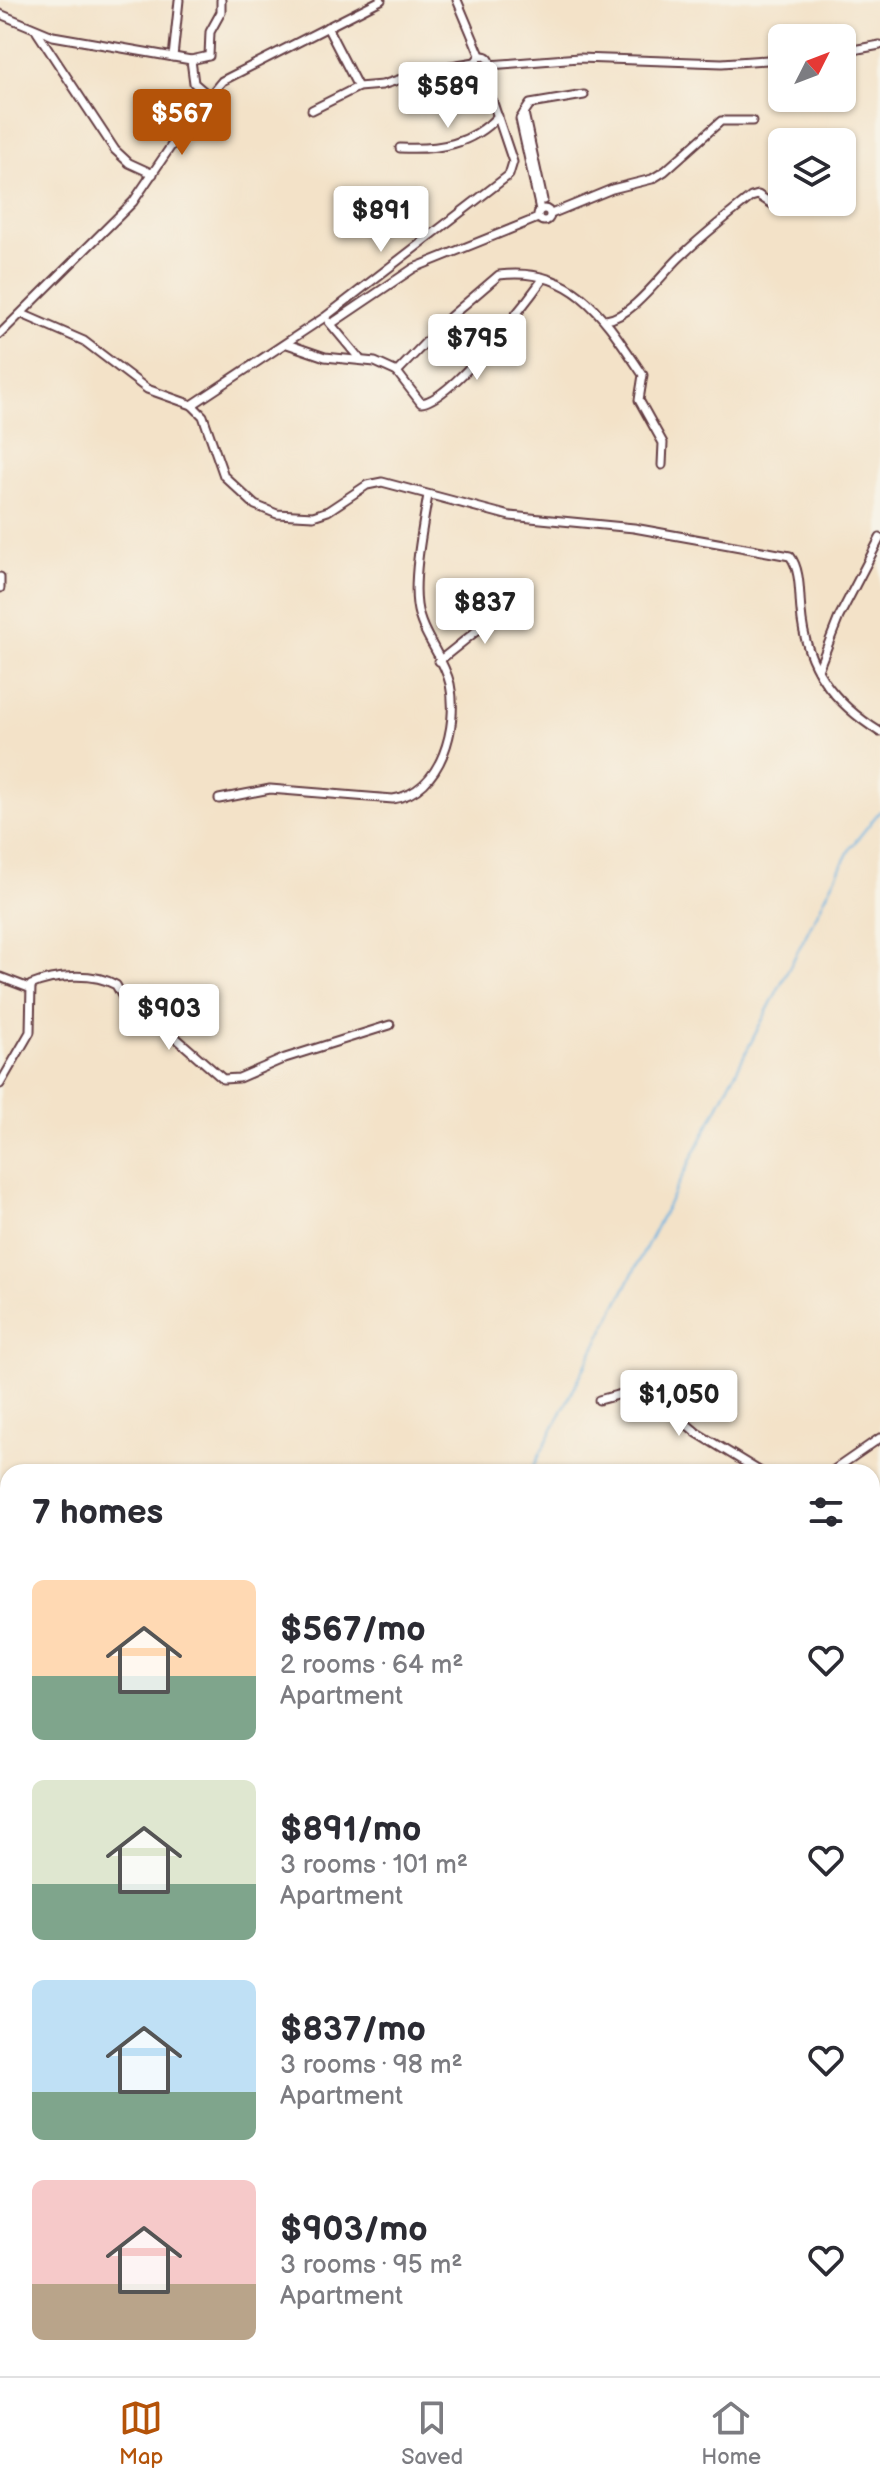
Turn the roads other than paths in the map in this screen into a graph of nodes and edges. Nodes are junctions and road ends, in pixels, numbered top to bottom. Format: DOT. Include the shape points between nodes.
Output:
graph roads {
  1 [pos="179,0"];
  2 [pos="221,0"];
  3 [pos="381,0"];
  4 [pos="457,0"];
  5 [pos="0,14"];
  6 [pos="327,27"];
  7 [pos="37,32"];
  8 [pos="880,45"];
  9 [pos="856,49"];
  10 [pos="173,57"];
  11 [pos="478,59"];
  12 [pos="191,60"];
  13 [pos="768,60"];
  14 [pos="486,67"];
  15 [pos="358,87"];
  16 [pos="208,95"];
  17 [pos="584,95"];
  18 [pos="312,110"];
  19 [pos="524,113"];
  20 [pos="498,116"];
  21 [pos="752,121"];
  22 [pos="400,148"];
  23 [pos="528,153"];
  24 [pos="513,162"];
  25 [pos="153,174"];
  26 [pos="768,201"];
  27 [pos="543,213"];
  28 [pos="543,279"];
  29 [pos="22,314"];
  30 [pos="325,317"];
  31 [pos="606,320"];
  32 [pos="331,324"];
  33 [pos="0,334"];
  34 [pos="287,344"];
  35 [pos="360,359"];
  36 [pos="397,372"];
  37 [pos="192,405"];
  38 [pos="662,465"];
  39 [pos="428,495"];
  40 [pos="880,538"];
  41 [pos="0,577"];
  42 [pos="0,588"];
  43 [pos="510,604"];
  44 [pos="439,661"];
  45 [pos="818,670"];
  46 [pos="880,732"];
  47 [pos="219,799"];
  48 [pos="0,977"];
  49 [pos="29,988"];
  50 [pos="390,1025"];
  51 [pos="0,1084"];
  52 [pos="599,1400"];
  53 [pos="880,1438"];
  54 [pos="748,1464"];
  55 [pos="843,1464"];
  1 -- 10 [label="street"];
  2 -- 12 [label="street" via="210,32 209,56"];
  3 -- 6 [label="street"];
  4 -- 11 [label="street"];
  5 -- 7 [label="street"];
  6 -- 15 [label="street"];
  6 -- 16 [label="street" via="242,68"];
  7 -- 10 [label="street"];
  7 -- 25 [label="street" via="115,150"];
  8 -- 9 [label="street"];
  10 -- 12 [label="street"];
  11 -- 14 [label="street"];
  11 -- 14 [label="street" via="489,58"];
  11 -- 15 [label="street"];
  12 -- 16 [label="street" via="194,83"];
  13 -- 14 [label="street" via="579,58"];
  14 -- 20 [label="street"];
  15 -- 18 [label="street"];
  16 -- 25 [label="street"];
  17 -- 19 [label="street" via="530,104"];
  19 -- 23 [label="street" via="520,119"];
  19 -- 27 [label="street"];
  20 -- 22 [label="street" via="473,138 455,145"];
  20 -- 24 [label="street"];
  21 -- 27 [label="street" via="721,121 652,179"];
  23 -- 24 [label="street"];
  23 -- 27 [label="street"];
  24 -- 30 [label="street" via="509,175"];
  25 -- 29 [label="street" via="133,202"];
  26 -- 31 [label="street" via="751,197 682,255 651,290"];
  27 -- 32 [label="street" via="414,268"];
  28 -- 31 [label="street" via="589,301"];
  28 -- 36 [label="street" via="495,277"];
  28 -- 36 [label="street" via="468,369 434,399 421,403"];
  29 -- 33 [label="street"];
  29 -- 37 [label="street" via="84,341 147,389"];
  30 -- 32 [label="street"];
  30 -- 34 [label="street"];
  31 -- 38 [label="street" via="645,379 639,400 663,443"];
  32 -- 35 [label="street"];
  34 -- 35 [label="street" via="325,357"];
  34 -- 37 [label="street"];
  35 -- 36 [label="street"];
  37 -- 39 [label="street" via="203,416 224,476 247,500 272,512 321,514 374,482"];
  39 -- 44 [label="street" via="416,593 419,625"];
  39 -- 45 [label="street" via="531,520 634,528 790,556 805,640"];
  40 -- 45 [label="street"];
  41 -- 42 [label="street"];
  43 -- 44 [label="street"];
  44 -- 47 [label="street" via="450,688 445,752 411,794 393,799 270,789"];
  45 -- 46 [label="street" via="836,700"];
  48 -- 49 [label="street"];
  49 -- 50 [label="street" via="62,977 111,982 129,1008 175,1037 223,1079"];
  49 -- 51 [label="street" via="30,1032"];
  52 -- 54 [label="street" via="621,1394 665,1406"];
  53 -- 55 [label="street"];
}
